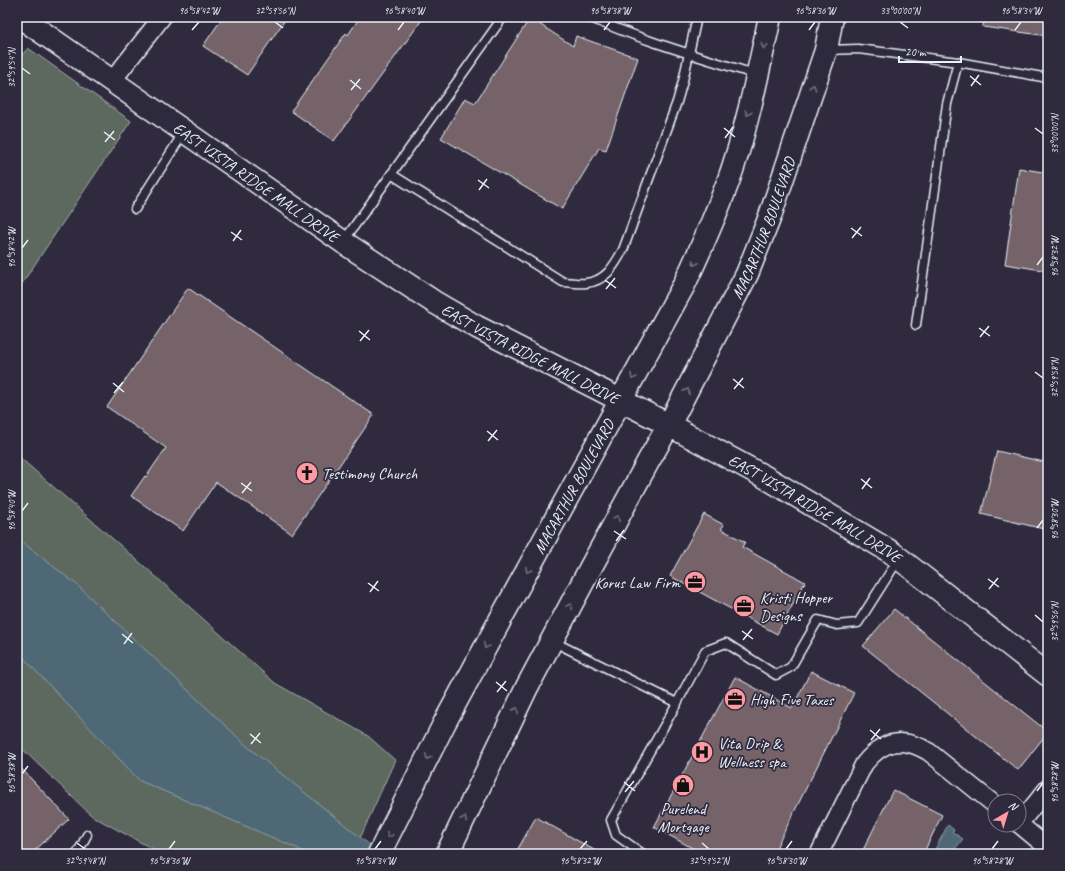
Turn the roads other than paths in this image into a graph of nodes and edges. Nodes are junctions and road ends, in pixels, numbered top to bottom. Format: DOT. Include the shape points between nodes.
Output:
graph roads {
  1 [pos="20,17"];
  2 [pos="162,17"];
  3 [pos="503,17"];
  4 [pos="589,17"];
  5 [pos="697,17"];
  6 [pos="770,17"];
  7 [pos="832,17"];
  8 [pos="826,50"];
  9 [pos="689,53"];
  10 [pos="958,62"];
  11 [pos="757,75"];
  12 [pos="1048,78"];
  13 [pos="112,81"];
  14 [pos="184,132"];
  15 [pos="391,174"];
  16 [pos="135,209"];
  17 [pos="343,242"];
  18 [pos="916,325"];
  19 [pos="620,400"];
  20 [pos="669,425"];
  21 [pos="899,558"];
  22 [pos="552,640"];
  23 [pos="1048,674"];
  24 [pos="678,703"];
  25 [pos="1048,788"];
  26 [pos="987,799"];
  27 [pos="1027,814"];
  28 [pos="1027,830"];
  29 [pos="87,835"];
  30 [pos="1047,845"];
  31 [pos="77,854"];
  32 [pos="379,854"];
  33 [pos="447,854"];
  34 [pos="643,854"];
  35 [pos="819,854"];
  1 -- 13 [label="main road, EAST VISTA RIDGE MALL DRIVE"];
  2 -- 13 [label="street"];
  3 -- 15 [label="lane"];
  4 -- 9 [label="lane"];
  5 -- 9 [label="lane"];
  6 -- 11 [label="main road, MACARTHUR BOULEVARD, one-way"];
  7 -- 8 [label="main road, MACARTHUR BOULEVARD"];
  8 -- 10 [label="lane" via="858,49"];
  20 -- 8 [label="main road, MACARTHUR BOULEVARD, one-way" via="747,274 769,219"];
  9 -- 11 [label="lane"];
  9 -- 15 [label="lane" via="677,102 624,250 604,277 586,283 564,282"];
  10 -- 12 [label="lane"];
  10 -- 18 [label="lane" via="947,104"];
  11 -- 19 [label="main road, MACARTHUR BOULEVARD, one-way" via="728,180 707,236 684,286"];
  13 -- 14 [label="main road, EAST VISTA RIDGE MALL DRIVE"];
  14 -- 16 [label="lane"];
  14 -- 17 [label="main road, EAST VISTA RIDGE MALL DRIVE"];
  15 -- 17 [label="lane"];
  17 -- 19 [label="main road, EAST VISTA RIDGE MALL DRIVE" via="476,327"];
  19 -- 20 [label="main road, EAST VISTA RIDGE MALL DRIVE"];
  19 -- 32 [label="main road, MACARTHUR BOULEVARD, one-way" via="449,716"];
  20 -- 21 [label="main road, EAST VISTA RIDGE MALL DRIVE" via="765,477"];
  22 -- 20 [label="main road, MACARTHUR BOULEVARD, one-way"];
  21 -- 23 [label="main road, EAST VISTA RIDGE MALL DRIVE"];
  21 -- 24 [label="lane" via="858,623 837,625 818,620 791,667 776,675 726,644 705,651"];
  22 -- 24 [label="lane"];
  33 -- 22 [label="main road, MACARTHUR BOULEVARD, one-way"];
  24 -- 34 [label="lane" via="611,820 616,835"];
  25 -- 27 [label="street"];
  26 -- 35 [label="street" via="918,745 894,743 882,747 864,764"];
  28 -- 30 [label="street"];
  29 -- 31 [label="lane"];
}
